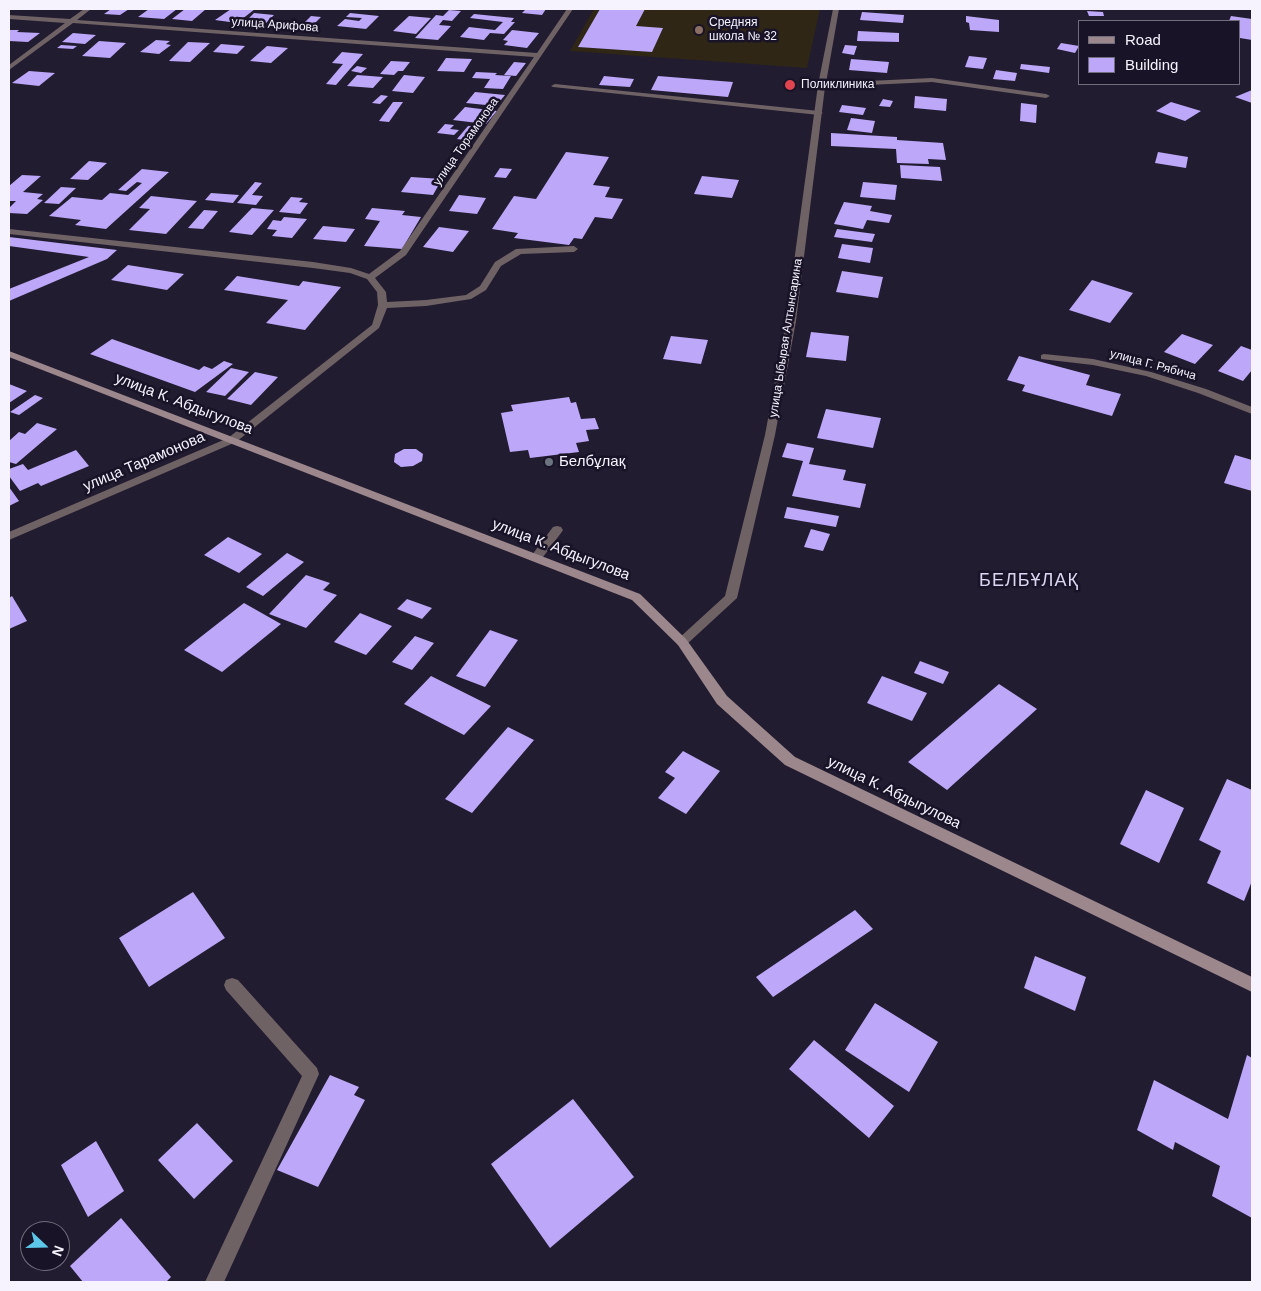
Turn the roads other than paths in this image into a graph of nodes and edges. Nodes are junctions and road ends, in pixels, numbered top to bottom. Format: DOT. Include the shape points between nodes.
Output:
graph roads {
  1 [pos="88,9"];
  2 [pos="570,9"];
  3 [pos="836,9"];
  4 [pos="9,17"];
  5 [pos="71,22"];
  6 [pos="540,55"];
  7 [pos="9,68"];
  8 [pos="555,86"];
  9 [pos="822,86"];
  10 [pos="1046,96"];
  11 [pos="819,113"];
  12 [pos="9,231"];
  13 [pos="574,249"];
  14 [pos="370,276"];
  15 [pos="383,305"];
  16 [pos="9,354"];
  17 [pos="1044,357"];
  18 [pos="1252,410"];
  19 [pos="232,440"];
  20 [pos="557,530"];
  21 [pos="9,536"];
  22 [pos="536,558"];
  23 [pos="682,642"];
  24 [pos="232,985"];
  25 [pos="1252,985"];
  26 [pos="214,1282"];
  1 -- 5 [label="street"];
  2 -- 6 [label="street, улица Торамонова"];
  3 -- 9 [label="street, улица Ыбырая Алтынсарина"];
  4 -- 5 [label="street, улица Арифова"];
  5 -- 6 [label="street, улица Арифова"];
  5 -- 7 [label="street"];
  6 -- 14 [label="street, улица Торамонова" via="403,253"];
  8 -- 11 [label="street"];
  9 -- 10 [label="street" via="932,80"];
  9 -- 11 [label="street, улица Ыбырая Алтынсарина"];
  11 -- 23 [label="street, улица Ыбырая Алтынсарина" via="791,321 770,435 731,598"];
  12 -- 14 [label="street" via="313,265"];
  13 -- 15 [label="street" via="519,251 498,264 482,288 468,298"];
  14 -- 15 [label="street" via="381,292"];
  15 -- 19 [label="street, улица Тарамонова" via="376,326"];
  16 -- 19 [label="street, улица К. Абдыгулова"];
  17 -- 18 [label="street, улица Г. Рябича" via="1093,362 1148,374"];
  19 -- 21 [label="street, улица Тарамонова"];
  19 -- 22 [label="street, улица К. Абдыгулова"];
  20 -- 22 [label="street"];
  22 -- 23 [label="street, улица К. Абдыгулова" via="636,597"];
  23 -- 25 [label="street, улица К. Абдыгулова" via="722,700 790,761"];
  24 -- 26 [label="street" via="311,1074"];
}
